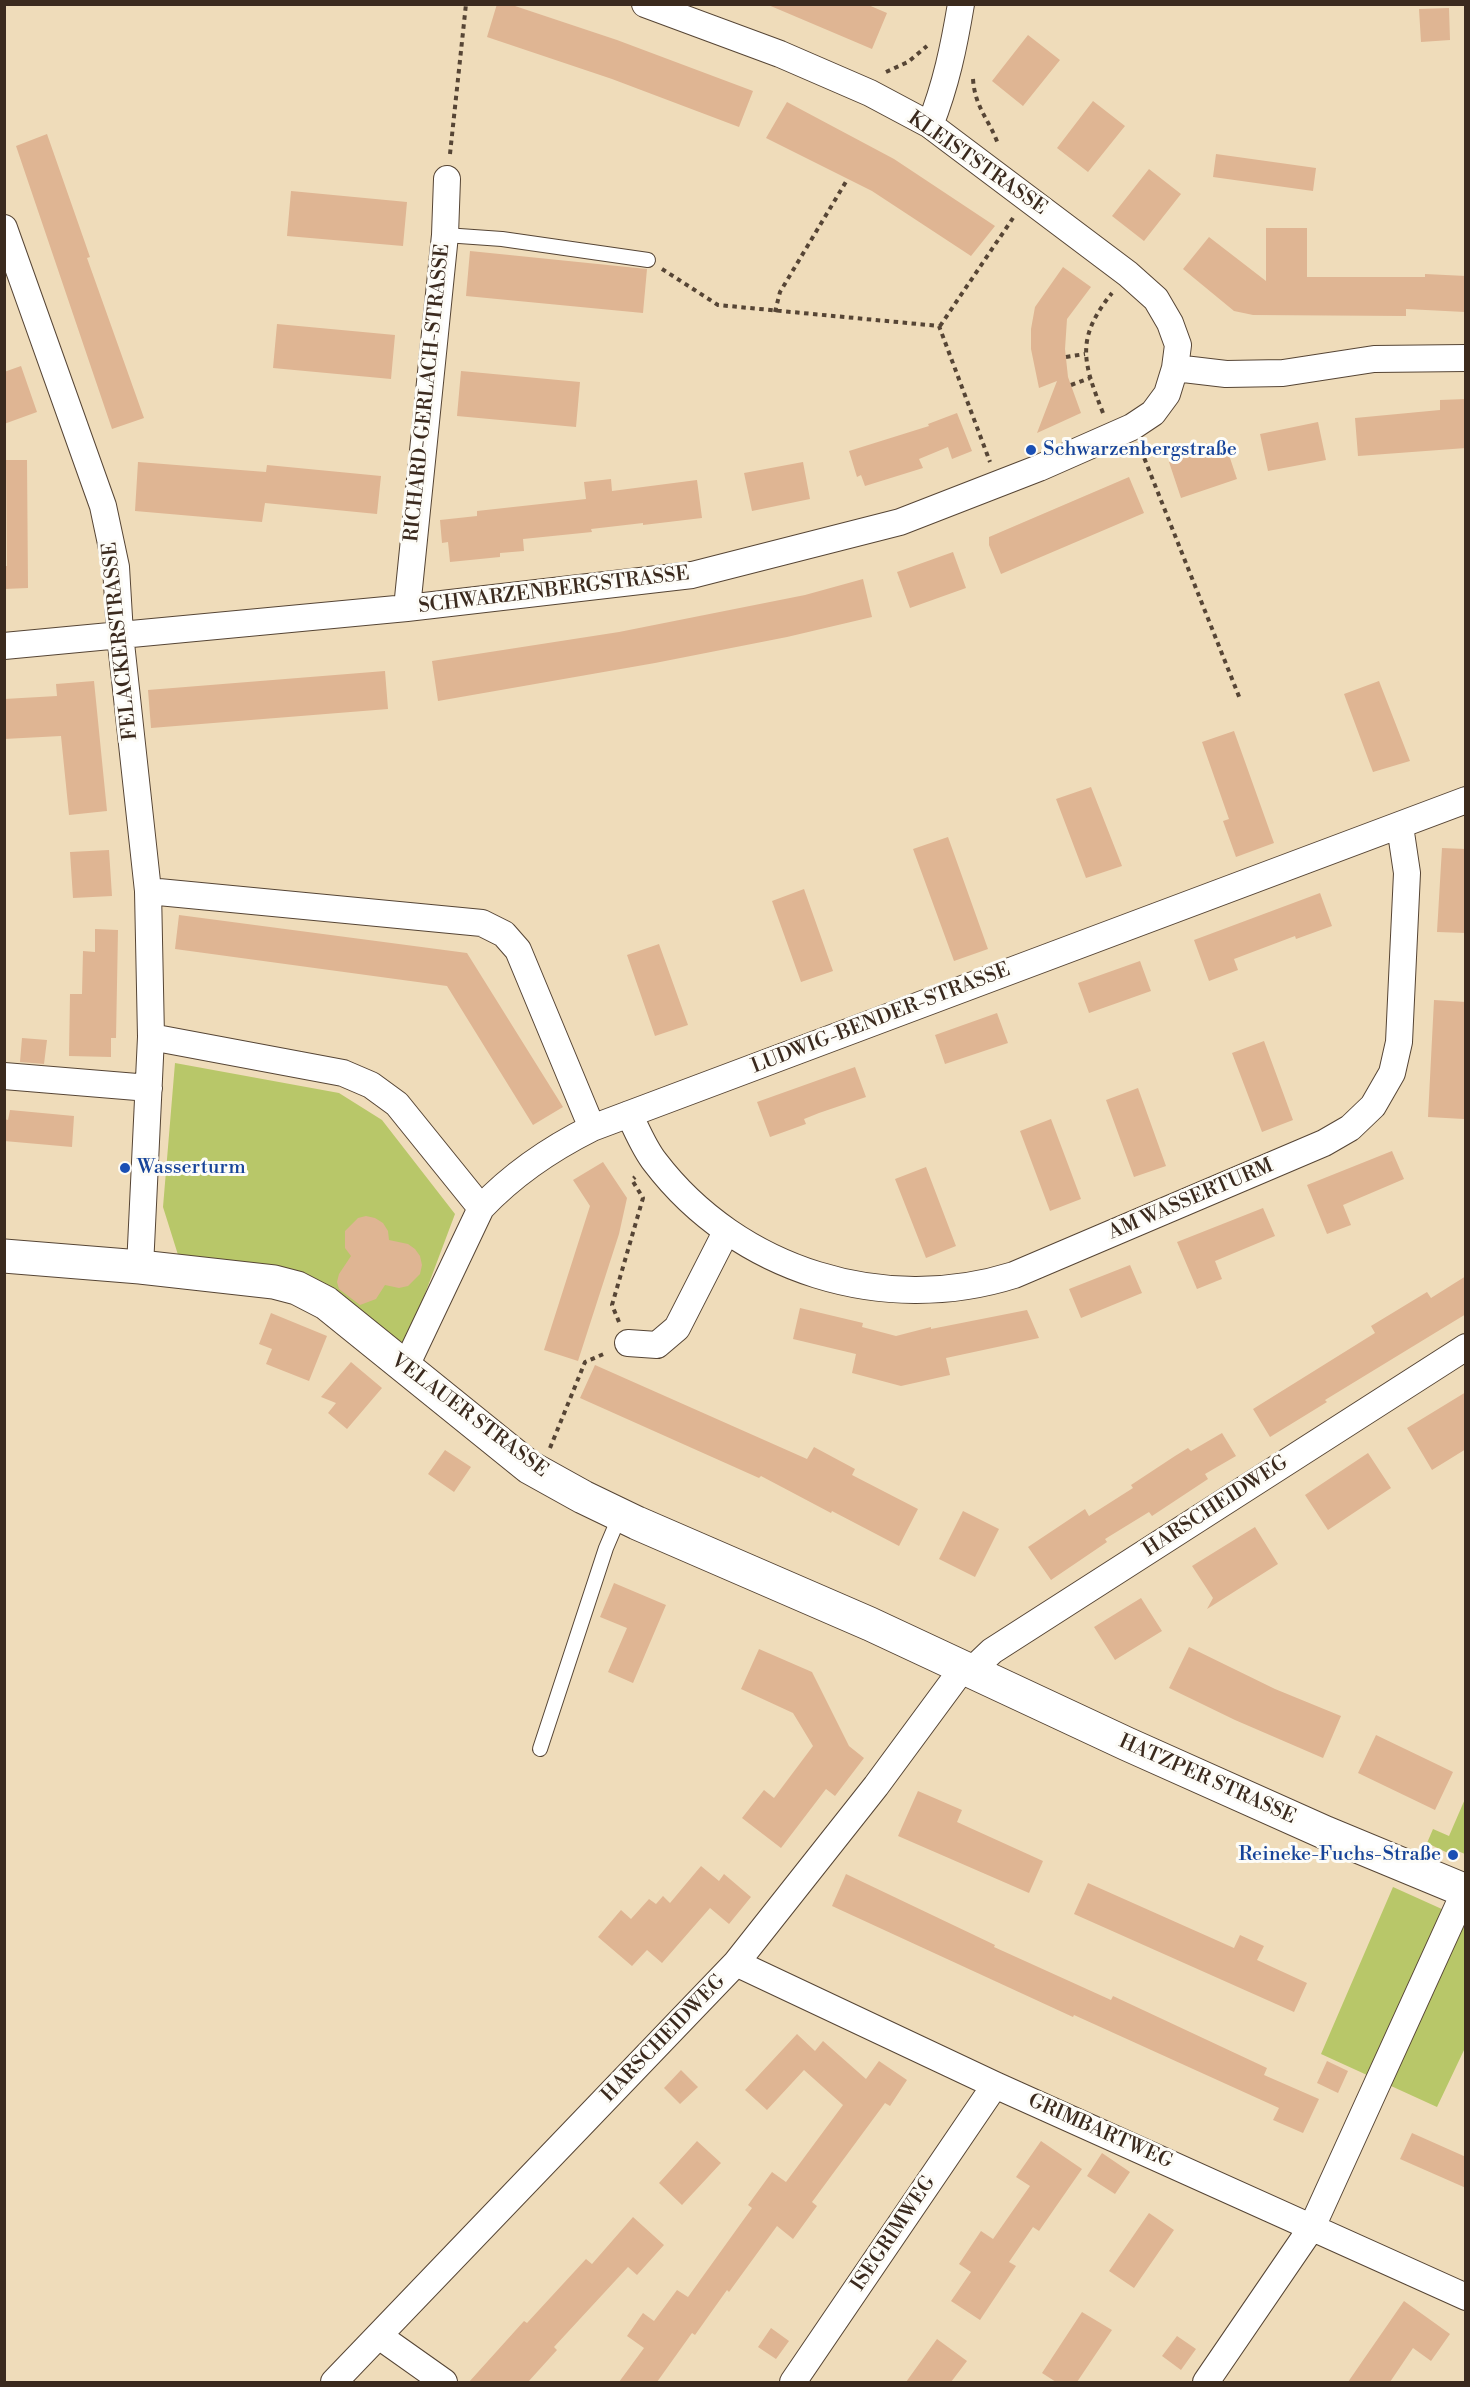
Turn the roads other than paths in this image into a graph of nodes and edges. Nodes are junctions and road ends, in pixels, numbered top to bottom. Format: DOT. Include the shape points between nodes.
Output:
graph roads {
  1 [pos="645,4"];
  2 [pos="960,13"];
  3 [pos="930,125"];
  4 [pos="447,179"];
  5 [pos="4,228"];
  6 [pos="445,235"];
  7 [pos="648,260"];
  8 [pos="1466,358"];
  9 [pos="1175,368"];
  10 [pos="1115,435"];
  11 [pos="406,608"];
  12 [pos="120,634"];
  13 [pos="4,646"];
  14 [pos="1466,800"];
  15 [pos="1400,826"];
  16 [pos="148,891"];
  17 [pos="151,1037"];
  18 [pos="4,1076"];
  19 [pos="149,1088"];
  20 [pos="629,1114"];
  21 [pos="592,1128"];
  22 [pos="481,1208"];
  23 [pos="726,1232"];
  24 [pos="4,1257"];
  25 [pos="140,1267"];
  26 [pos="628,1343"];
  27 [pos="1466,1347"];
  28 [pos="405,1368"];
  29 [pos="620,1515"];
  30 [pos="962,1667"];
  31 [pos="540,1749"];
  32 [pos="1465,1891"];
  33 [pos="736,1963"];
  34 [pos="995,2085"];
  35 [pos="1312,2227"];
  36 [pos="1466,2297"];
  37 [pos="379,2336"];
  38 [pos="334,2382"];
  39 [pos="444,2382"];
  40 [pos="793,2382"];
  41 [pos="1206,2382"];
  1 -- 3 [label="street, KLEISTSTRASSE" via="780,54 870,93"];
  2 -- 3 [label="street" via="954,49"];
  3 -- 9 [label="street, KLEISTSTRASSE" via="1156,299 1178,345"];
  4 -- 6 [label="street, RICHARD-GERLACH-STRASSE"];
  5 -- 12 [label="street, FELACKERSTRASSE" via="103,506 116,567"];
  6 -- 7 [label="lane"];
  6 -- 11 [label="street, RICHARD-GERLACH-STRASSE"];
  8 -- 9 [label="street" via="1374,359 1283,373 1226,374"];
  9 -- 10 [label="street, KLEISTSTRASSE" via="1167,393 1153,413"];
  10 -- 11 [label="street, SCHWARZENBERGSTRASSE" via="900,522 692,575"];
  11 -- 12 [label="street, SCHWARZENBERGSTRASSE"];
  12 -- 13 [label="street, SCHWARZENBERGSTRASSE"];
  12 -- 16 [label="street, FELACKERSTRASSE"];
  14 -- 15 [label="street, LUDWIG-BENDER-STRASSE"];
  15 -- 20 [label="street, LUDWIG-BENDER-STRASSE"];
  15 -- 23 [label="street, AM WASSERTURM" via="1407,873 1400,1042 1392,1073 1373,1106 1350,1128 1146,1220 989,1283 903,1291 856,1286 805,1273 766,1257"];
  16 -- 17 [label="street, FELACKERSTRASSE"];
  16 -- 21 [label="street" via="482,923 504,934 518,950"];
  17 -- 19 [label="street, FELACKERSTRASSE"];
  17 -- 22 [label="street" via="343,1073 371,1085 397,1104"];
  18 -- 19 [label="street"];
  19 -- 25 [label="street, FELACKERSTRASSE"];
  20 -- 21 [label="street, LUDWIG-BENDER-STRASSE"];
  20 -- 23 [label="street, AM WASSERTURM" via="654,1161"];
  21 -- 22 [label="street, LUDWIG-BENDER-STRASSE" via="555,1146 501,1187"];
  22 -- 28 [label="street, LUDWIG-BENDER-STRASSE"];
  23 -- 26 [label="street" via="677,1328 657,1345"];
  24 -- 25 [label="main road, VELAUER STRASSE"];
  25 -- 28 [label="main road, VELAUER STRASSE" via="297,1288 326,1303"];
  27 -- 30 [label="street, HARSCHEIDWEG"];
  28 -- 29 [label="main road, VELAUER STRASSE" via="529,1467"];
  29 -- 30 [label="main road, VELAUER STRASSE"];
  29 -- 31 [label="lane"];
  30 -- 32 [label="main road, HATZPER STRASSE" via="1305,1824"];
  30 -- 33 [label="street, HARSCHEIDWEG" via="876,1786"];
  32 -- 35 [label="street"];
  33 -- 34 [label="street, GRIMBARTWEG"];
  33 -- 37 [label="street, HARSCHEIDWEG"];
  34 -- 35 [label="street, GRIMBARTWEG"];
  34 -- 40 [label="street, ISEGRIMWEG"];
  35 -- 36 [label="street, GRIMBARTWEG"];
  35 -- 41 [label="street"];
  37 -- 38 [label="street, HARSCHEIDWEG"];
  37 -- 39 [label="street"];
}
